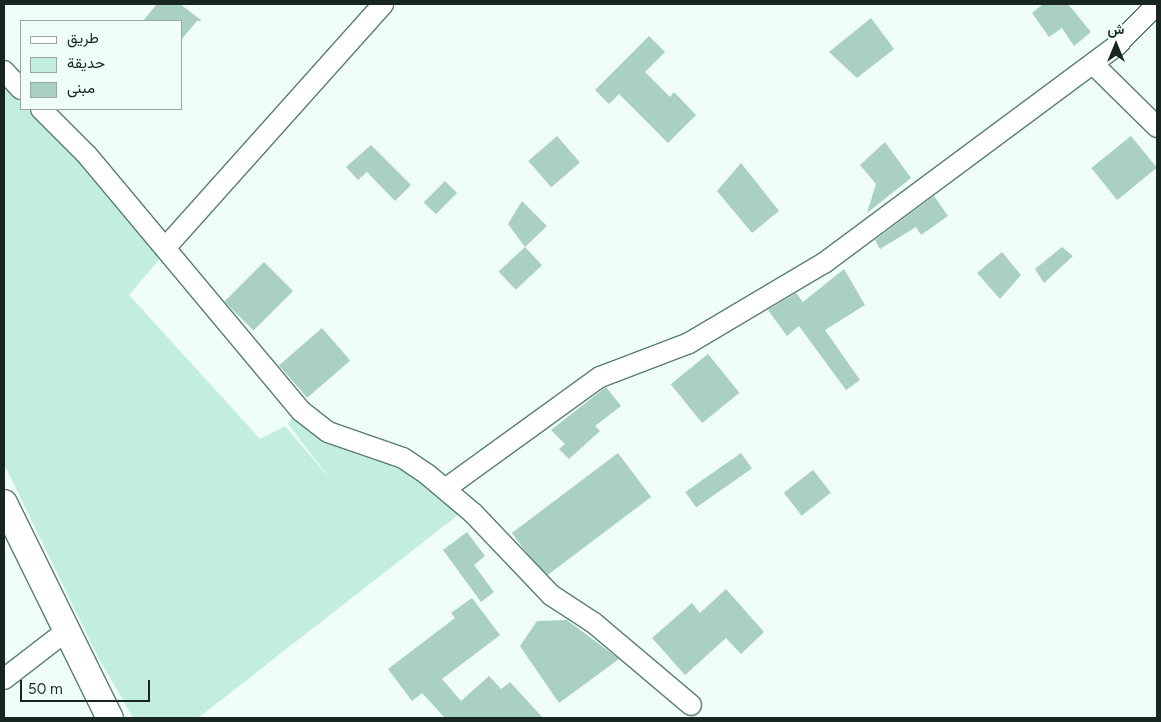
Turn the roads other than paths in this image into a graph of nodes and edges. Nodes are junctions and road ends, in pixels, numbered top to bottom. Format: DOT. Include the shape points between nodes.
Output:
graph roads {
  1 [pos="383,4"];
  2 [pos="1157,4"];
  3 [pos="1093,64"];
  4 [pos="4,71"];
  5 [pos="20,87"];
  6 [pos="42,110"];
  7 [pos="1157,127"];
  8 [pos="166,247"];
  9 [pos="445,490"];
  10 [pos="4,503"];
  11 [pos="66,631"];
  12 [pos="4,679"];
  13 [pos="691,705"];
  14 [pos="110,718"];
  1 -- 8 [label="street"];
  2 -- 3 [label="street" via="1116,46"];
  3 -- 7 [label="street"];
  3 -- 9 [label="street" via="824,263 689,343 600,377"];
  4 -- 5 [label="street"];
  6 -- 8 [label="street" via="87,155"];
  8 -- 9 [label="street" via="301,412 328,432 403,458"];
  9 -- 13 [label="street" via="473,513 550,595 594,623"];
  10 -- 11 [label="street"];
  11 -- 12 [label="street"];
  11 -- 14 [label="street"];
}
